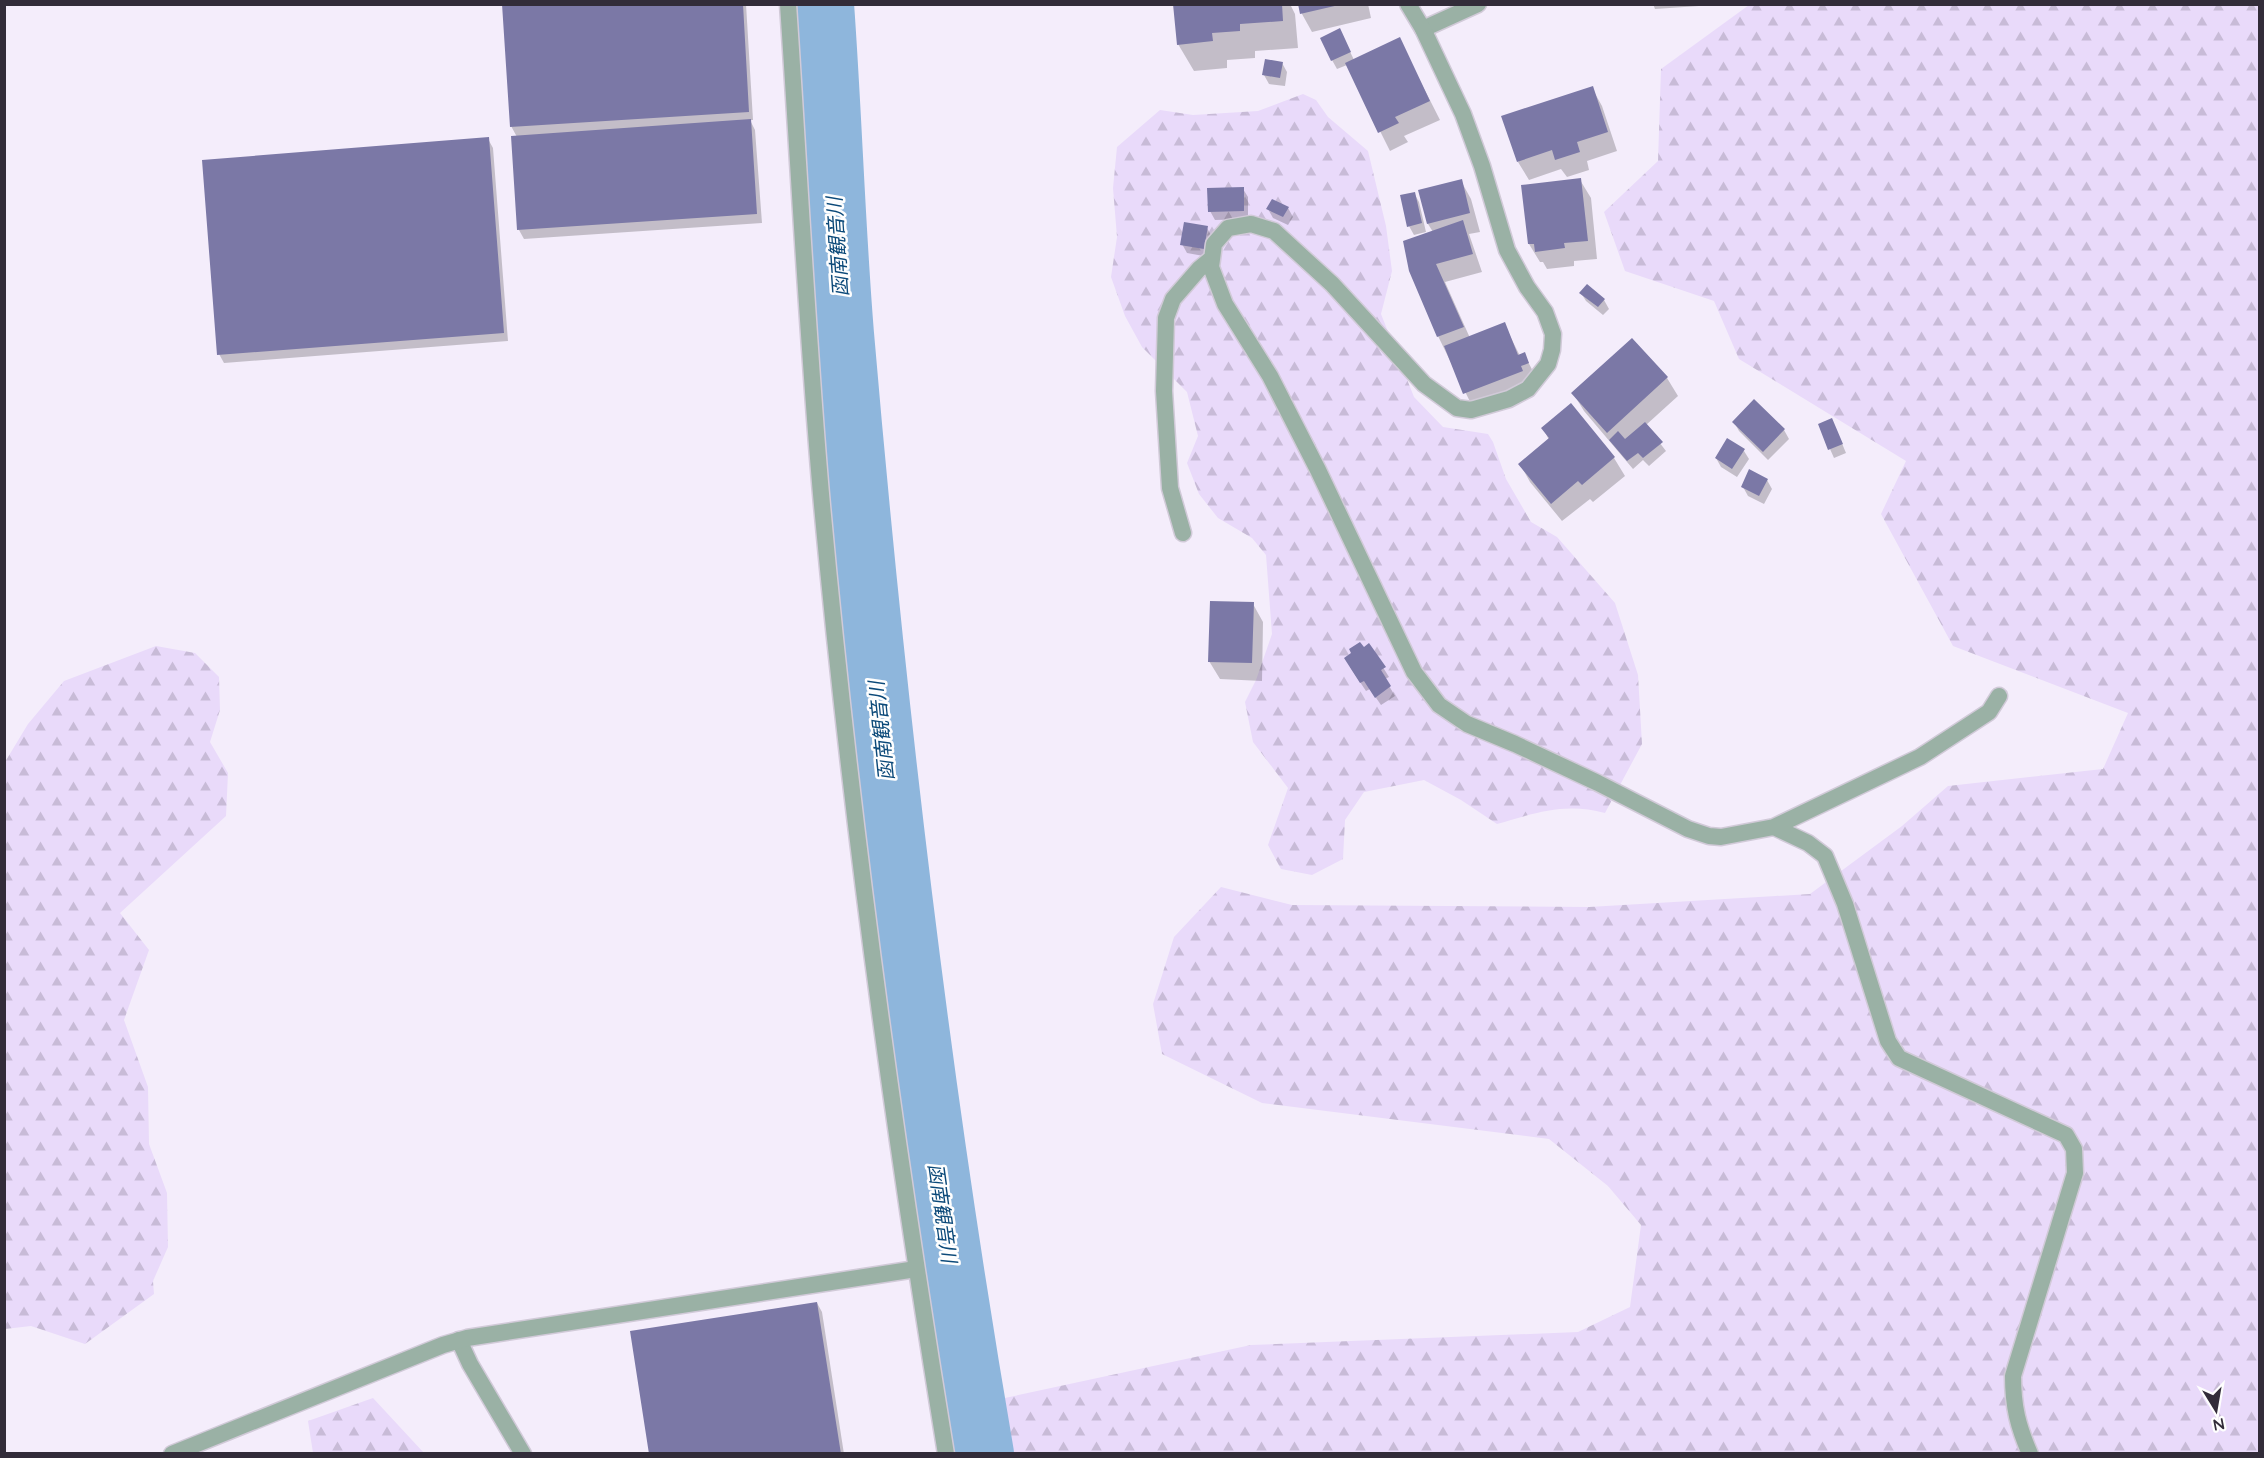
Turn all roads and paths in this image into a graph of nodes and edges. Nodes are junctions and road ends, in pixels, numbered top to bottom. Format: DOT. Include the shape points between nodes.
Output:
graph roads {
  1 [pos="789,4"];
  2 [pos="1408,4"];
  3 [pos="1478,4"];
  4 [pos="1423,29"];
  5 [pos="1211,259"];
  6 [pos="1183,533"];
  7 [pos="1999,696"];
  8 [pos="1774,828"];
  9 [pos="916,1269"];
  10 [pos="459,1340"];
  11 [pos="172,1454"];
  12 [pos="523,1454"];
  13 [pos="946,1454"];
  14 [pos="2030,1454"];
  1 -- 9 [label="street" via="820,479 833,614 861,881"];
  2 -- 4 [label="street"];
  3 -- 4 [label="street"];
  4 -- 5 [label="street" via="1463,114 1507,250 1545,312 1553,334 1548,364 1528,389 1491,406 1457,408 1424,384 1332,284 1265,227 1251,224 1228,228 1214,244"];
  5 -- 6 [label="street" via="1173,299 1166,318 1164,391 1170,488"];
  5 -- 8 [label="street" via="1225,304 1270,376 1414,672 1439,705 1467,724 1587,778 1688,830 1721,837"];
  7 -- 8 [label="street" via="1989,712 1920,757"];
  8 -- 14 [label="street" via="1808,843 1825,856 1845,904 1888,1041 1899,1058 2066,1135 2074,1149 2075,1173 2013,1376 2013,1401"];
  9 -- 10 [label="street"];
  9 -- 13 [label="street"];
  10 -- 11 [label="street"];
  10 -- 12 [label="street"];
}
